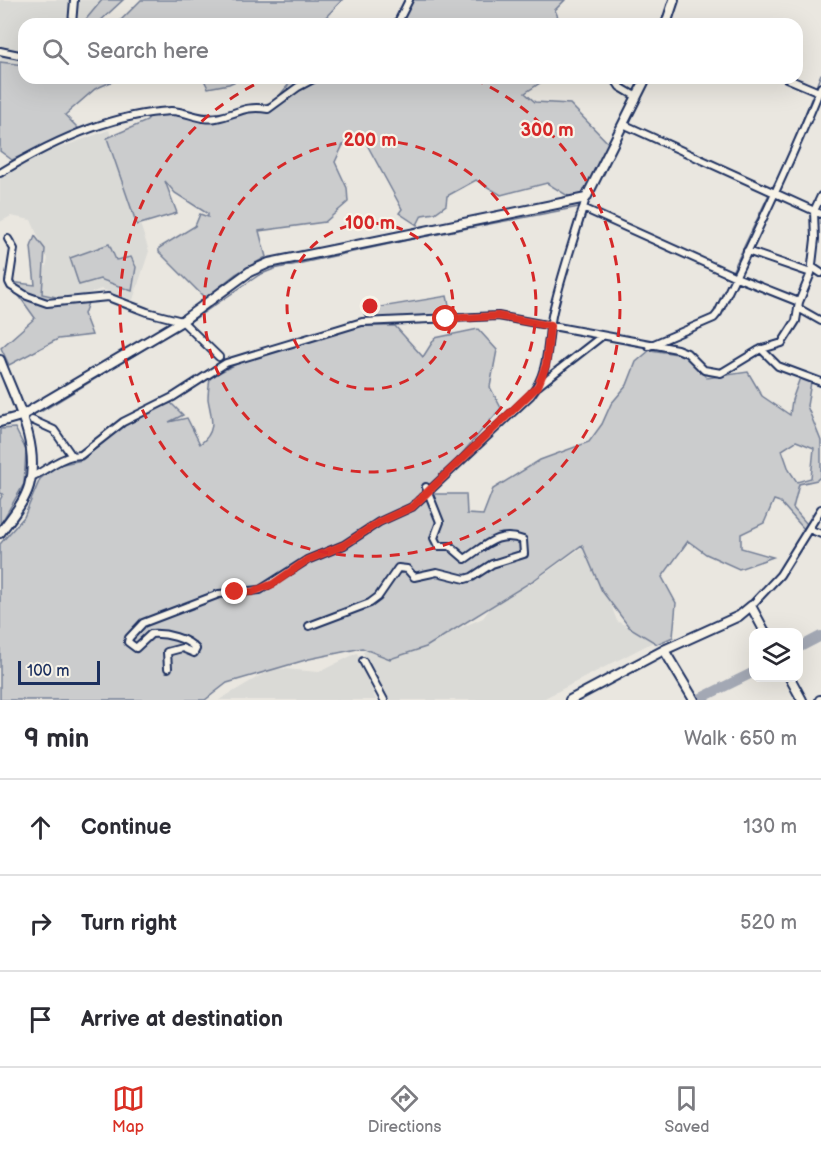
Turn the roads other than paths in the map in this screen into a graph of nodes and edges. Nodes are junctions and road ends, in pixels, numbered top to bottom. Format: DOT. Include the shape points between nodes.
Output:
graph roads {
  1 [pos="74,0"];
  2 [pos="409,0"];
  3 [pos="674,0"];
  4 [pos="72,18"];
  5 [pos="400,18"];
  6 [pos="668,18"];
  7 [pos="0,51"];
  8 [pos="18,55"];
  9 [pos="306,84"];
  10 [pos="618,84"];
  11 [pos="643,84"];
  12 [pos="801,84"];
  13 [pos="820,92"];
  14 [pos="637,97"];
  15 [pos="623,124"];
  16 [pos="0,172"];
  17 [pos="774,193"];
  18 [pos="821,196"];
  19 [pos="586,198"];
  20 [pos="584,207"];
  21 [pos="817,212"];
  22 [pos="8,239"];
  23 [pos="747,251"];
  24 [pos="811,270"];
  25 [pos="821,273"];
  26 [pos="736,277"];
  27 [pos="799,305"];
  28 [pos="182,321"];
  29 [pos="821,321"];
  30 [pos="550,326"];
  31 [pos="603,336"];
  32 [pos="648,346"];
  33 [pos="761,349"];
  34 [pos="219,357"];
  35 [pos="0,360"];
  36 [pos="821,382"];
  37 [pos="538,386"];
  38 [pos="21,416"];
  39 [pos="32,420"];
  40 [pos="0,422"];
  41 [pos="72,456"];
  42 [pos="31,477"];
  43 [pos="427,490"];
  44 [pos="821,509"];
  45 [pos="809,529"];
  46 [pos="0,533"];
  47 [pos="821,534"];
  48 [pos="751,606"];
  49 [pos="309,626"];
  50 [pos="762,628"];
  51 [pos="664,650"];
  52 [pos="363,661"];
  53 [pos="168,668"];
  54 [pos="792,682"];
  55 [pos="384,700"];
  56 [pos="570,700"];
  57 [pos="694,700"];
  58 [pos="802,700"];
  1 -- 4 [label="street"];
  2 -- 5 [label="street"];
  3 -- 6 [label="street"];
  7 -- 8 [label="street"];
  9 -- 16 [label="street" via="268,109 245,107 211,118 182,112 150,113 87,128"];
  10 -- 14 [label="street"];
  11 -- 14 [label="street"];
  12 -- 13 [label="street"];
  13 -- 17 [label="street"];
  14 -- 15 [label="street"];
  15 -- 17 [label="street"];
  15 -- 19 [label="street"];
  17 -- 21 [label="street"];
  17 -- 23 [label="street"];
  18 -- 21 [label="street"];
  19 -- 20 [label="street"];
  19 -- 28 [label="street" via="269,263 249,272"];
  20 -- 26 [label="street"];
  20 -- 30 [label="street"];
  21 -- 24 [label="street"];
  22 -- 28 [label="street" via="14,249 9,282 27,296 46,303 108,297"];
  23 -- 24 [label="street"];
  23 -- 26 [label="street"];
  24 -- 25 [label="street"];
  24 -- 27 [label="street"];
  26 -- 27 [label="street"];
  26 -- 32 [label="street" via="714,318"];
  27 -- 29 [label="street"];
  27 -- 33 [label="street" via="791,331 782,343"];
  28 -- 34 [label="street"];
  28 -- 38 [label="street"];
  30 -- 31 [label="street"];
  30 -- 37 [label="street" via="546,365"];
  30 -- 41 [label="street" via="498,316 362,322 313,335 226,363 173,397 123,422 81,455"];
  31 -- 32 [label="street"];
  31 -- 37 [label="street"];
  32 -- 33 [label="street" via="687,353 704,370 712,372 730,369"];
  33 -- 36 [label="street" via="778,366"];
  35 -- 38 [label="street"];
  37 -- 43 [label="street"];
  38 -- 40 [label="street"];
  38 -- 42 [label="street" via="30,447"];
  39 -- 41 [label="street" via="54,430"];
  41 -- 42 [label="street" via="52,462"];
  42 -- 46 [label="street" via="24,499"];
  43 -- 49 [label="street" via="440,522 434,538 438,546 450,546 465,559 494,539 506,536 523,540 524,554 492,564 465,579 445,572 414,577 407,569 398,568 370,603"];
  43 -- 53 [label="street" via="412,507 379,522 344,545 307,560 260,590 219,594 143,623 129,638 128,642 136,648 159,633 187,641 196,649 194,653 182,648 167,652"];
  44 -- 45 [label="street"];
  45 -- 47 [label="street"];
  45 -- 48 [label="street" via="775,581"];
  48 -- 50 [label="street"];
  48 -- 51 [label="street" via="740,616"];
  51 -- 56 [label="street"];
  51 -- 57 [label="street"];
  52 -- 55 [label="street"];
  54 -- 58 [label="street"];
}
